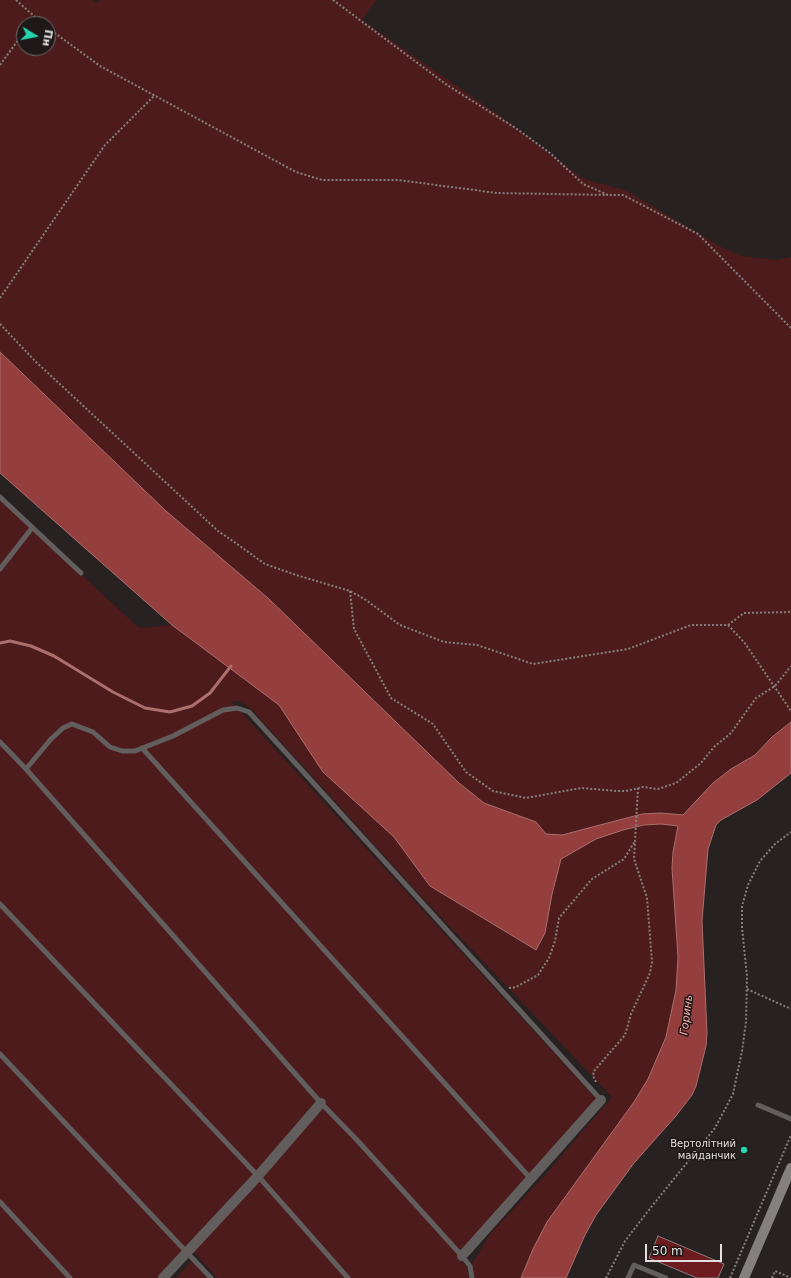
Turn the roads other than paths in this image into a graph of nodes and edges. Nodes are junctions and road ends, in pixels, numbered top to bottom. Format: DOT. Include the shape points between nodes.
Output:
graph roads {
  1 [pos="0,497"];
  2 [pos="32,528"];
  3 [pos="0,569"];
  4 [pos="81,573"];
  5 [pos="0,742"];
  6 [pos="142,748"];
  7 [pos="26,769"];
  8 [pos="0,904"];
  9 [pos="0,1054"];
  10 [pos="601,1100"];
  11 [pos="321,1103"];
  12 [pos="758,1105"];
  13 [pos="791,1119"];
  14 [pos="791,1168"];
  15 [pos="258,1176"];
  16 [pos="531,1178"];
  17 [pos="0,1202"];
  18 [pos="188,1252"];
  19 [pos="462,1256"];
  20 [pos="70,1278"];
  21 [pos="163,1278"];
  22 [pos="211,1278"];
  23 [pos="348,1278"];
  24 [pos="472,1278"];
  25 [pos="628,1278"];
  26 [pos="666,1278"];
  27 [pos="744,1278"];
  1 -- 2 [label="lane"];
  2 -- 3 [label="lane"];
  2 -- 4 [label="lane"];
  5 -- 7 [label="lane"];
  6 -- 7 [label="lane" via="136,751 122,751 110,747 93,732 72,724 51,739"];
  6 -- 10 [label="lane" via="167,739 223,710 237,708 249,712"];
  6 -- 16 [label="lane"];
  7 -- 11 [label="lane"];
  8 -- 15 [label="lane"];
  9 -- 18 [label="lane"];
  10 -- 16 [label="street"];
  11 -- 15 [label="street"];
  11 -- 19 [label="lane"];
  12 -- 13 [label="lane"];
  14 -- 27 [label="street"];
  15 -- 18 [label="street"];
  15 -- 23 [label="lane"];
  16 -- 19 [label="street"];
  17 -- 20 [label="lane"];
  18 -- 21 [label="street"];
  18 -- 22 [label="lane"];
  19 -- 24 [label="lane" via="470,1266"];
  25 -- 26 [label="lane" via="634,1265"];
}
